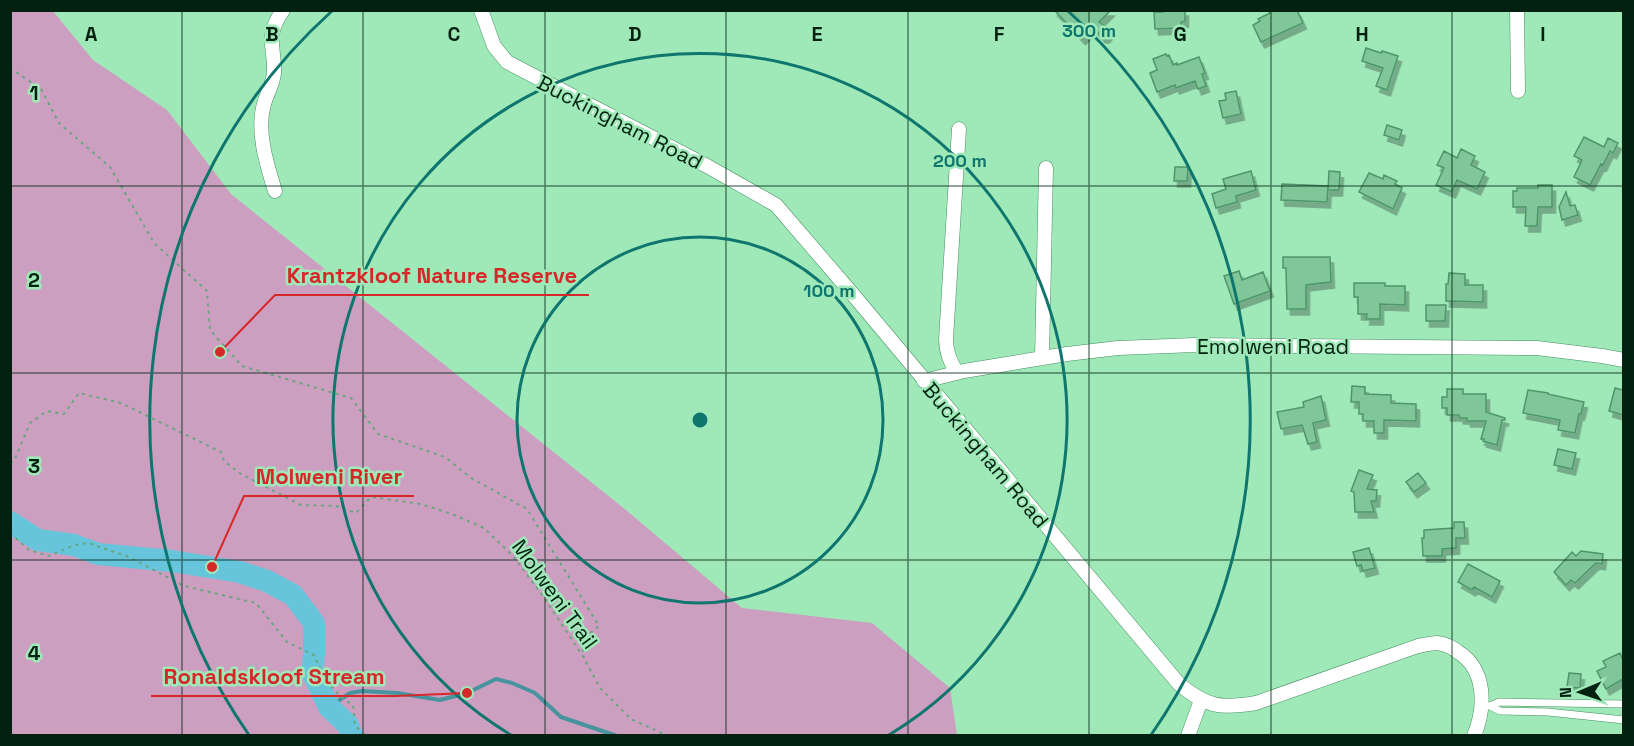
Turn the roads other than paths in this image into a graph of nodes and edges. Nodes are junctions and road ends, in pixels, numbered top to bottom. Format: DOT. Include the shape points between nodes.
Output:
graph roads {
  1 [pos="283,10"];
  2 [pos="481,10"];
  3 [pos="1517,10"];
  4 [pos="1518,91"];
  5 [pos="959,129"];
  6 [pos="1046,168"];
  7 [pos="275,191"];
  8 [pos="1042,358"];
  9 [pos="1623,360"];
  10 [pos="957,373"];
  11 [pos="924,381"];
  12 [pos="1201,700"];
  13 [pos="1623,704"];
  14 [pos="1485,706"];
  15 [pos="1623,720"];
  16 [pos="1188,735"];
  17 [pos="1474,735"];
  1 -- 7 [label="street" via="272,33 274,72 261,122 266,164"];
  2 -- 11 [label="street, Buckingham Road" via="494,46 507,62 776,205"];
  3 -- 4 [label="street"];
  5 -- 10 [label="street" via="946,339 946,350"];
  6 -- 8 [label="street"];
  8 -- 9 [label="street, Emolweni Road" via="1118,348 1195,345 1538,348"];
  8 -- 10 [label="street, Emolweni Road"];
  10 -- 11 [label="street, Emolweni Road"];
  11 -- 12 [label="street, Buckingham Road" via="1179,684"];
  12 -- 14 [label="street, Buckingham Road" via="1218,706 1256,703 1436,643 1449,646 1474,665"];
  12 -- 16 [label="street"];
  13 -- 14 [label="lane" via="1499,702"];
  14 -- 15 [label="lane" via="1500,711"];
  14 -- 17 [label="street, Buckingham Road"];
}
